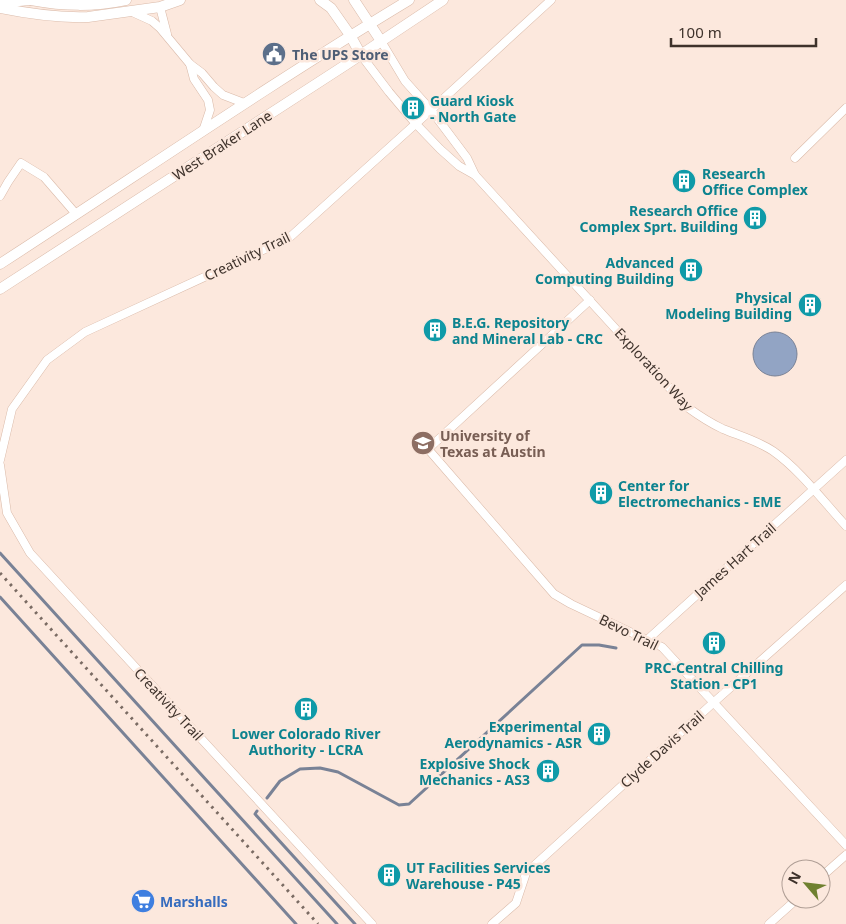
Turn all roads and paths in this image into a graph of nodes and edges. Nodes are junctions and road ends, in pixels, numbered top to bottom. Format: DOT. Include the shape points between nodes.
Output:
graph roads {
  1 [pos="0,0"];
  2 [pos="30,0"];
  3 [pos="126,0"];
  4 [pos="180,0"];
  5 [pos="320,0"];
  6 [pos="354,0"];
  7 [pos="408,0"];
  8 [pos="443,0"];
  9 [pos="551,0"];
  10 [pos="159,4"];
  11 [pos="78,5"];
  12 [pos="0,8"];
  13 [pos="130,11"];
  14 [pos="76,17"];
  15 [pos="369,24"];
  16 [pos="350,35"];
  17 [pos="167,36"];
  18 [pos="381,41"];
  19 [pos="361,55"];
  20 [pos="190,64"];
  21 [pos="244,103"];
  22 [pos="846,108"];
  23 [pos="431,110"];
  24 [pos="416,124"];
  25 [pos="204,131"];
  26 [pos="795,158"];
  27 [pos="475,175"];
  28 [pos="0,196"];
  29 [pos="76,214"];
  30 [pos="0,264"];
  31 [pos="0,289"];
  32 [pos="590,300"];
  33 [pos="0,460"];
  34 [pos="846,460"];
  35 [pos="0,465"];
  36 [pos="814,490"];
  37 [pos="846,526"];
  38 [pos="846,585"];
  39 [pos="647,640"];
  40 [pos="713,703"];
  41 [pos="846,845"];
  42 [pos="846,855"];
  43 [pos="831,868"];
  44 [pos="786,909"];
  45 [pos="372,924"];
  46 [pos="492,924"];
  47 [pos="769,924"];
  1 -- 2 [label="main road"];
  2 -- 11 [label="main road"];
  3 -- 11 [label="main road"];
  4 -- 10 [label="main road"];
  5 -- 16 [label="main road" via="331,8"];
  6 -- 15 [label="main road"];
  7 -- 15 [label="main road, West Braker Lane"];
  8 -- 18 [label="main road, West Braker Lane"];
  9 -- 23 [label="street, Creativity Trail"];
  10 -- 13 [label="main road"];
  10 -- 17 [label="street"];
  11 -- 14 [label="main road"];
  12 -- 14 [label="main road"];
  13 -- 14 [label="main road"];
  13 -- 17 [label="street" via="152,21"];
  15 -- 16 [label="main road, West Braker Lane"];
  15 -- 18 [label="main road"];
  16 -- 19 [label="main road"];
  16 -- 21 [label="main road, West Braker Lane"];
  17 -- 20 [label="street"];
  18 -- 19 [label="main road, West Braker Lane"];
  18 -- 23 [label="street, Exploration Way" via="405,80"];
  19 -- 24 [label="street, Exploration Way"];
  19 -- 31 [label="main road, West Braker Lane"];
  20 -- 21 [label="street" via="222,95"];
  20 -- 25 [label="street" via="194,79 208,100 210,110"];
  21 -- 25 [label="main road, West Braker Lane"];
  22 -- 26 [label="street"];
  23 -- 24 [label="street, Creativity Trail"];
  23 -- 27 [label="street, Exploration Way" via="467,158"];
  24 -- 27 [label="street, Exploration Way" via="459,166"];
  24 -- 33 [label="street, Creativity Trail" via="289,238 85,332 47,360 12,409"];
  25 -- 29 [label="main road, West Braker Lane"];
  27 -- 32 [label="street, Exploration Way"];
  28 -- 29 [label="street" via="21,163 44,177"];
  29 -- 30 [label="main road, West Braker Lane"];
  32 -- 36 [label="street, Exploration Way" via="687,407 721,428 772,451"];
  32 -- 39 [label="street, Bevo Trail" via="428,449 554,594"];
  34 -- 36 [label="street, James Hart Trail"];
  35 -- 45 [label="street, Creativity Trail" via="7,513 30,553"];
  36 -- 37 [label="street, Exploration Way"];
  36 -- 39 [label="street, James Hart Trail"];
  38 -- 40 [label="street, Clyde Davis Trail"];
  39 -- 40 [label="street, Bevo Trail" via="662,647"];
  40 -- 41 [label="street, Bevo Trail"];
  40 -- 46 [label="street, Clyde Davis Trail" via="526,874 516,903"];
  42 -- 43 [label="street"];
  44 -- 47 [label="street"];
}
